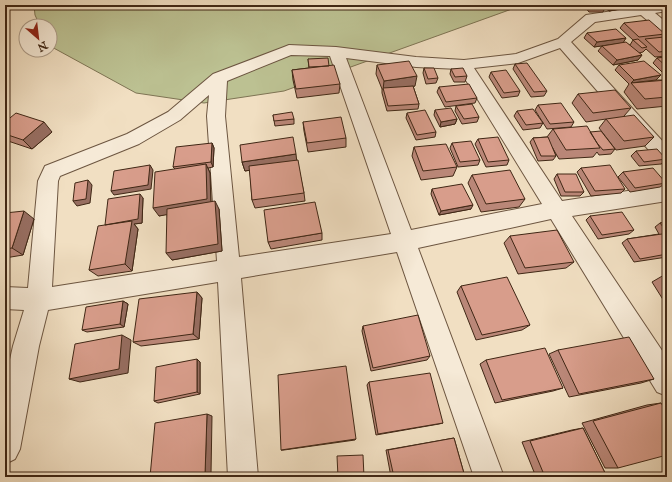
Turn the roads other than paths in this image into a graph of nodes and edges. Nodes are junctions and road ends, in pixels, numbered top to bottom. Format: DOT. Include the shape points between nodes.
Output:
graph roads {
  1 [pos="667,7"];
  2 [pos="643,10"];
  3 [pos="667,30"];
  4 [pos="563,42"];
  5 [pos="336,52"];
  6 [pos="464,65"];
  7 [pos="219,78"];
  8 [pos="667,158"];
  9 [pos="667,193"];
  10 [pos="556,210"];
  11 [pos="405,241"];
  12 [pos="229,269"];
  13 [pos="5,298"];
  14 [pos="39,300"];
  15 [pos="667,382"];
  16 [pos="5,449"];
  17 [pos="244,477"];
  18 [pos="489,477"];
  1 -- 2 [label="street"];
  2 -- 3 [label="street"];
  2 -- 4 [label="street" via="591,18"];
  4 -- 6 [label="street" via="518,58"];
  4 -- 8 [label="street"];
  5 -- 6 [label="street"];
  5 -- 7 [label="street" via="289,50"];
  5 -- 11 [label="street"];
  6 -- 10 [label="street"];
  7 -- 12 [label="street" via="216,116"];
  7 -- 14 [label="street" via="168,120 133,139 52,171 48,181"];
  9 -- 10 [label="street"];
  10 -- 11 [label="street"];
  10 -- 15 [label="street"];
  11 -- 12 [label="street"];
  11 -- 18 [label="street"];
  12 -- 14 [label="street"];
  12 -- 17 [label="street"];
  13 -- 14 [label="street"];
  14 -- 16 [label="street" via="26,346"];
}
